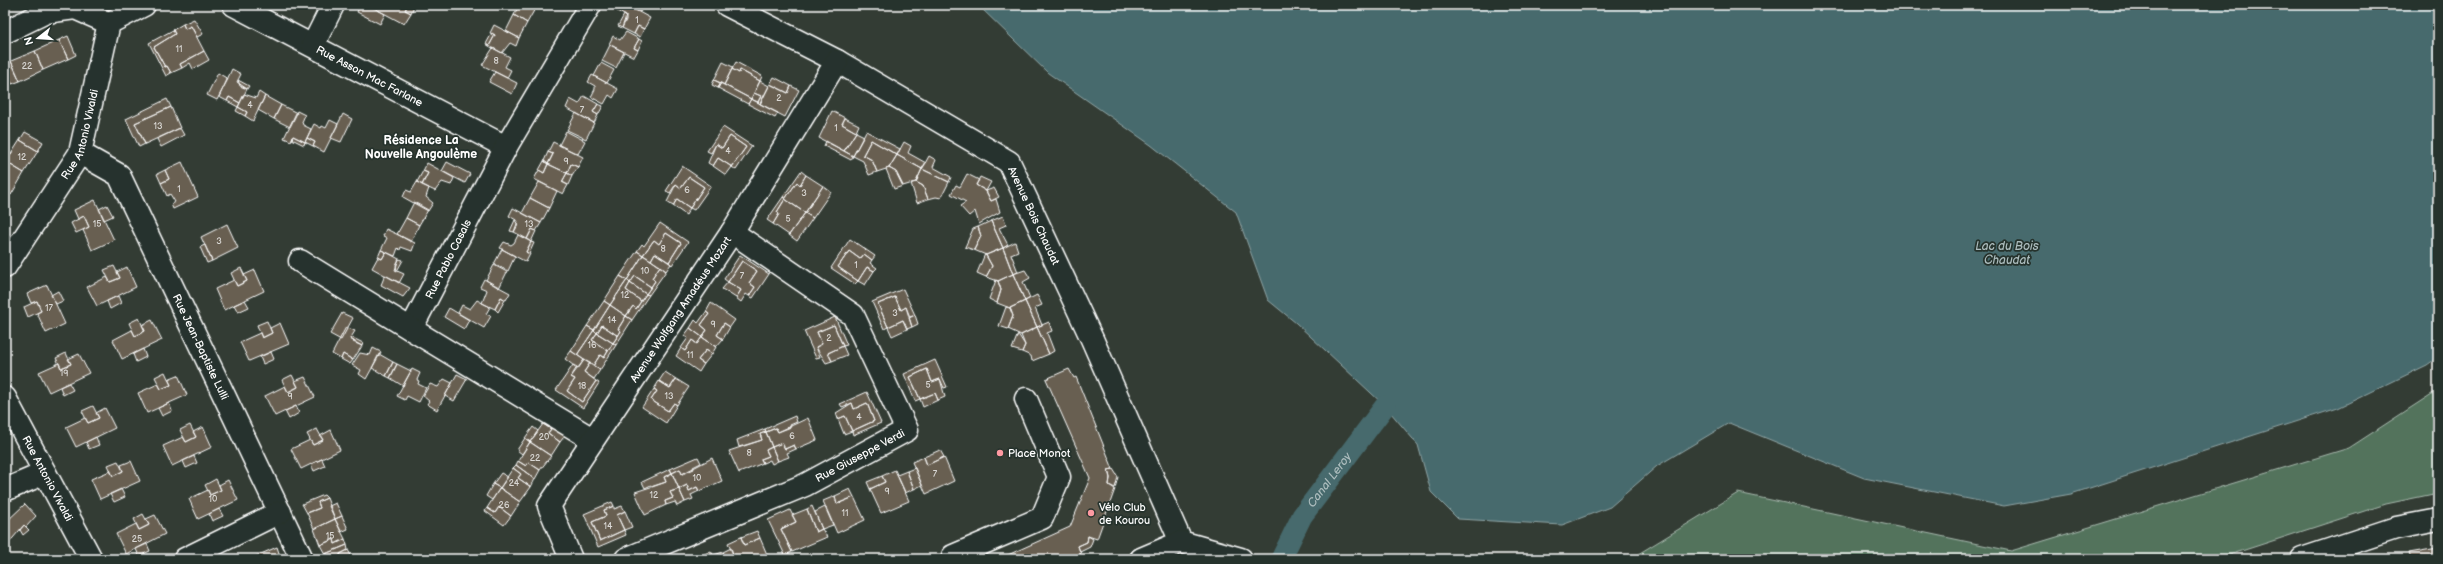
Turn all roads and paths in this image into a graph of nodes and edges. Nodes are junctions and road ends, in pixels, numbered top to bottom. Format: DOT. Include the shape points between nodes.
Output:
graph roads {
  1 [pos="144,5"];
  2 [pos="234,5"];
  3 [pos="334,5"];
  4 [pos="590,5"];
  5 [pos="727,5"];
  6 [pos="109,23"];
  7 [pos="5,32"];
  8 [pos="313,45"];
  9 [pos="837,61"];
  10 [pos="506,147"];
  11 [pos="80,154"];
  12 [pos="732,232"];
  13 [pos="300,261"];
  14 [pos="5,266"];
  15 [pos="411,329"];
  16 [pos="5,398"];
  17 [pos="1026,399"];
  18 [pos="592,439"];
  19 [pos="45,473"];
  20 [pos="5,490"];
  21 [pos="280,512"];
  22 [pos="2438,520"];
  23 [pos="1180,542"];
  24 [pos="90,559"];
  25 [pos="185,559"];
  26 [pos="302,559"];
  27 [pos="571,559"];
  28 [pos="626,559"];
  29 [pos="954,559"];
  30 [pos="1141,559"];
  31 [pos="1241,559"];
  32 [pos="2302,559"];
  1 -- 6 [label="street"];
  2 -- 8 [label="street, Rue Asson Mac Farlane"];
  3 -- 8 [label="street"];
  4 -- 10 [label="street, Rue Pablo Casals"];
  5 -- 9 [label="street, Avenue Bois Chaudat"];
  6 -- 7 [label="street" via="75,8 46,12"];
  6 -- 11 [label="street, Rue Antonio Vivaldi"];
  8 -- 10 [label="street, Rue Asson Mac Farlane"];
  9 -- 12 [label="street, Avenue Wolfgang Amadéus Mozart"];
  9 -- 23 [label="street, Avenue Bois Chaudat" via="1009,162 1092,339"];
  10 -- 15 [label="street, Rue Pablo Casals"];
  11 -- 14 [label="street, Rue Antonio Vivaldi"];
  11 -- 21 [label="street, Rue Jean-Baptiste Lulli" via="119,175"];
  12 -- 18 [label="street, Avenue Wolfgang Amadéus Mozart"];
  12 -- 28 [label="street, Rue Giuseppe Verdi" via="854,315 908,430 805,485"];
  13 -- 15 [label="street"];
  15 -- 18 [label="street"];
  16 -- 19 [label="street, Rue Antonio Vivaldi"];
  17 -- 29 [label="street" via="1059,477 1042,518 952,556"];
  18 -- 27 [label="street, Avenue Wolfgang Amadéus Mozart" via="549,506"];
  19 -- 20 [label="street"];
  19 -- 24 [label="street, Rue Antonio Vivaldi"];
  21 -- 25 [label="street"];
  21 -- 26 [label="street, Rue Jean-Baptiste Lulli"];
  22 -- 32 [label="street" via="2396,528"];
  23 -- 30 [label="street"];
  23 -- 31 [label="street"];
}
